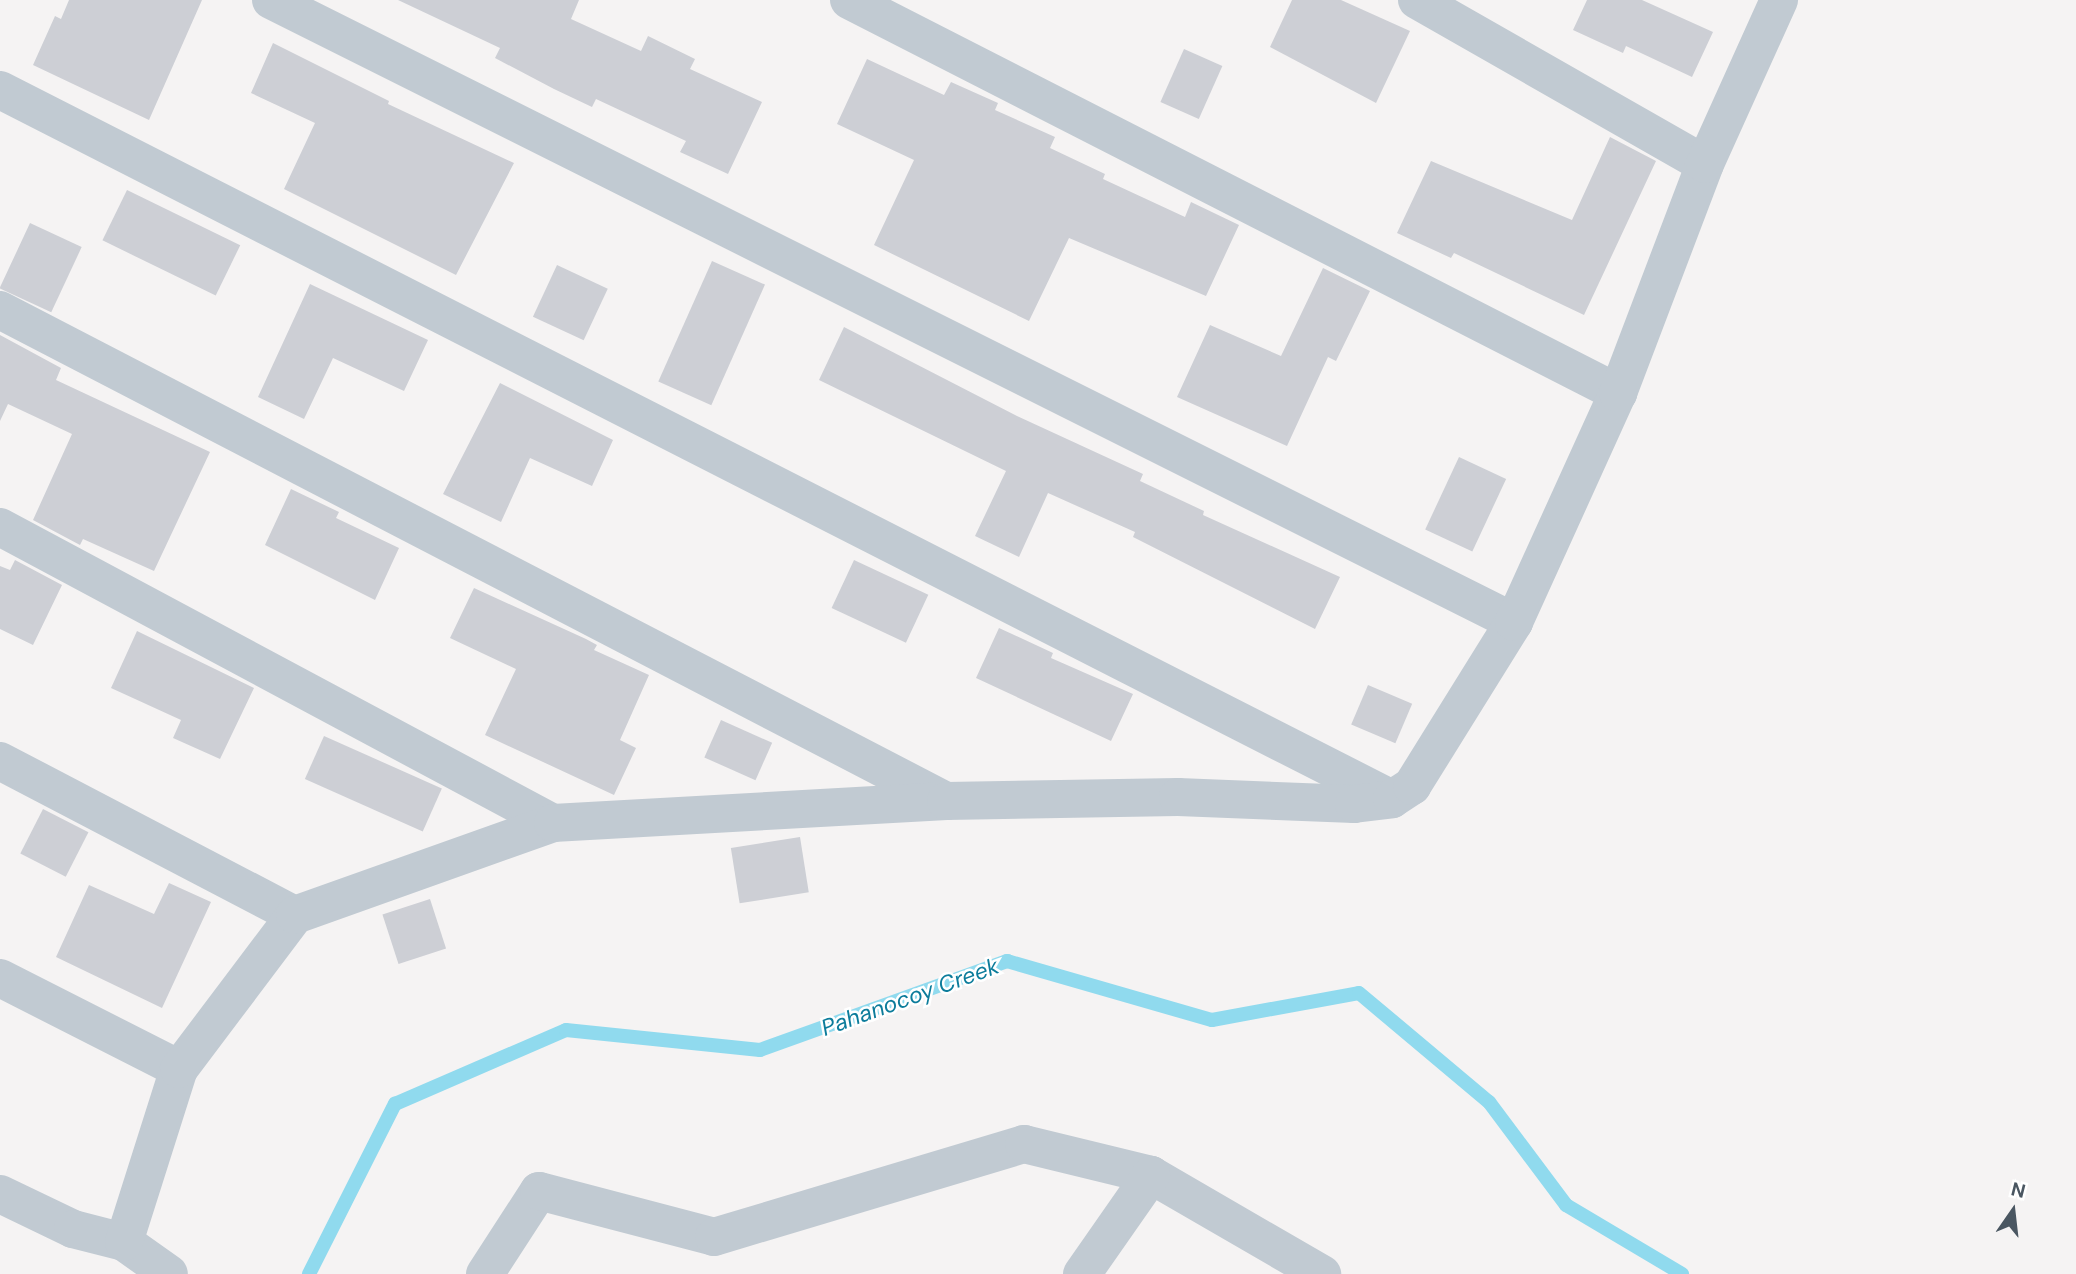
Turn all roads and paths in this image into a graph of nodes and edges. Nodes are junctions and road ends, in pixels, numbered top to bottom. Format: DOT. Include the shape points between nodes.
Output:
graph roads {
  1 [pos="271,0"];
  2 [pos="849,0"];
  3 [pos="1417,0"];
  4 [pos="1779,0"];
  5 [pos="0,90"];
  6 [pos="1705,164"];
  7 [pos="0,310"];
  8 [pos="1618,393"];
  9 [pos="0,527"];
  10 [pos="1514,622"];
  11 [pos="0,761"];
  12 [pos="1392,799"];
  13 [pos="946,801"];
  14 [pos="553,823"];
  15 [pos="295,915"];
  16 [pos="0,978"];
  17 [pos="179,1069"];
  18 [pos="1151,1175"];
  19 [pos="0,1194"];
  20 [pos="124,1242"];
  21 [pos="169,1274"];
  22 [pos="485,1274"];
  23 [pos="1082,1274"];
  24 [pos="1322,1274"];
  1 -- 10 [label="street"];
  2 -- 8 [label="street"];
  3 -- 6 [label="street"];
  4 -- 6 [label="street"];
  5 -- 12 [label="street"];
  6 -- 8 [label="street"];
  7 -- 13 [label="street"];
  8 -- 10 [label="street"];
  9 -- 14 [label="street"];
  10 -- 12 [label="street" via="1412,786"];
  11 -- 15 [label="street"];
  12 -- 13 [label="street" via="1354,804 1178,797"];
  13 -- 14 [label="street"];
  14 -- 15 [label="street"];
  15 -- 17 [label="street"];
  16 -- 17 [label="street"];
  17 -- 20 [label="street"];
  18 -- 22 [label="street" via="1024,1144 714,1237 539,1191"];
  18 -- 23 [label="street"];
  18 -- 24 [label="street"];
  19 -- 20 [label="street" via="73,1229"];
  20 -- 21 [label="street"];
}
